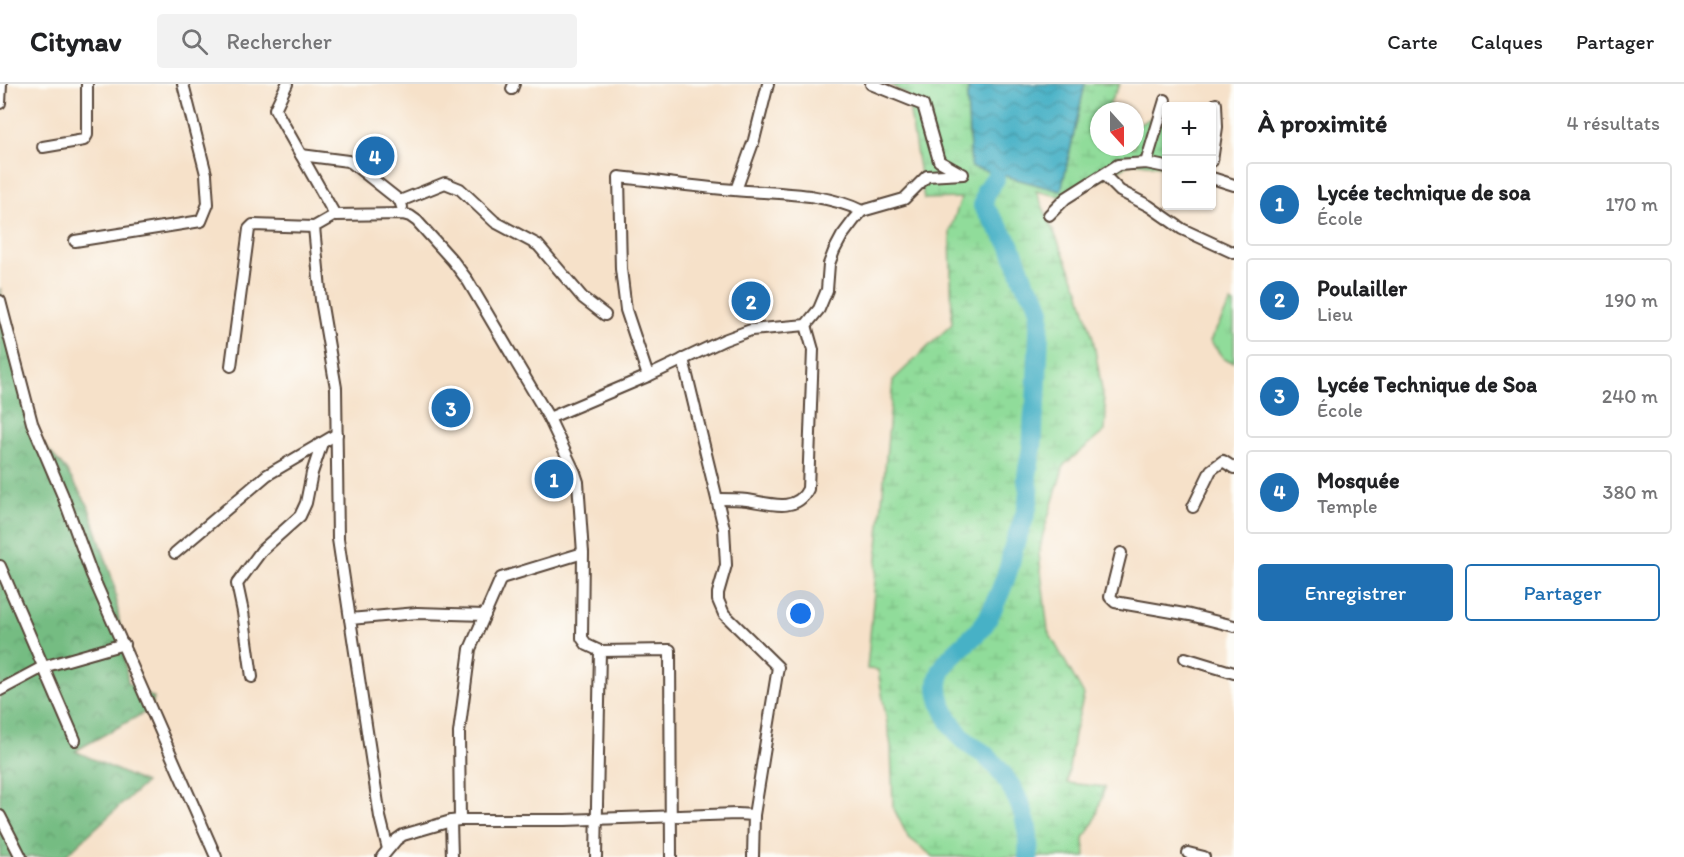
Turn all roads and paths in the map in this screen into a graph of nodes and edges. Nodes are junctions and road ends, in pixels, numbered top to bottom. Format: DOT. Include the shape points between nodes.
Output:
graph roads {
  1 [pos="1,84"];
  2 [pos="87,84"];
  3 [pos="183,84"];
  4 [pos="287,84"];
  5 [pos="768,84"];
  6 [pos="871,84"];
  7 [pos="1165,100"];
  8 [pos="0,103"];
  9 [pos="1216,104"];
  10 [pos="1216,134"];
  11 [pos="42,147"];
  12 [pos="301,155"];
  13 [pos="1146,163"];
  14 [pos="1162,166"];
  15 [pos="1104,175"];
  16 [pos="1216,179"];
  17 [pos="1234,185"];
  18 [pos="736,190"];
  19 [pos="400,201"];
  20 [pos="862,211"];
  21 [pos="403,214"];
  22 [pos="1049,214"];
  23 [pos="334,215"];
  24 [pos="314,227"];
  25 [pos="75,241"];
  26 [pos="1234,253"];
  27 [pos="0,301"];
  28 [pos="604,315"];
  29 [pos="806,325"];
  30 [pos="682,359"];
  31 [pos="231,366"];
  32 [pos="648,376"];
  33 [pos="549,418"];
  34 [pos="337,434"];
  35 [pos="322,442"];
  36 [pos="1234,468"];
  37 [pos="718,499"];
  38 [pos="1193,507"];
  39 [pos="583,552"];
  40 [pos="175,553"];
  41 [pos="1121,553"];
  42 [pos="0,567"];
  43 [pos="485,615"];
  44 [pos="350,619"];
  45 [pos="1234,626"];
  46 [pos="124,644"];
  47 [pos="600,651"];
  48 [pos="1185,658"];
  49 [pos="43,667"];
  50 [pos="1234,673"];
  51 [pos="252,677"];
  52 [pos="0,690"];
  53 [pos="75,740"];
  54 [pos="754,815"];
  55 [pos="0,816"];
  56 [pos="670,816"];
  57 [pos="595,818"];
  58 [pos="456,821"];
  59 [pos="385,853"];
  60 [pos="1188,853"];
  61 [pos="21,857"];
  62 [pos="216,857"];
  63 [pos="452,857"];
  64 [pos="596,857"];
  65 [pos="671,857"];
  66 [pos="753,857"];
  67 [pos="1204,857"];
  1 -- 8 [label="street"];
  2 -- 11 [label="street" via="84,140"];
  3 -- 25 [label="street" via="206,174 208,204 201,221"];
  4 -- 12 [label="street" via="275,108"];
  5 -- 18 [label="street"];
  6 -- 20 [label="street" via="923,105 939,161 963,174 927,176 904,199"];
  7 -- 13 [label="street"];
  9 -- 10 [label="street"];
  12 -- 19 [label="street" via="348,161"];
  12 -- 23 [label="street"];
  13 -- 14 [label="street"];
  13 -- 15 [label="street" via="1118,165"];
  15 -- 22 [label="street" via="1066,198"];
  15 -- 26 [label="street" via="1120,191 1182,229"];
  16 -- 17 [label="street"];
  18 -- 20 [label="street" via="817,196"];
  18 -- 32 [label="street" via="619,177 626,310"];
  19 -- 21 [label="street"];
  19 -- 28 [label="street" via="445,183 460,189 495,222 538,245 583,298"];
  20 -- 29 [label="street" via="834,251 827,290"];
  21 -- 23 [label="street"];
  21 -- 33 [label="street" via="417,221 468,281"];
  23 -- 24 [label="street"];
  24 -- 31 [label="street" via="253,225 249,229"];
  24 -- 34 [label="street" via="336,388"];
  27 -- 46 [label="street" via="32,423 92,575"];
  29 -- 30 [label="street" via="751,330"];
  29 -- 37 [label="street" via="813,350 808,489 804,497 782,506"];
  30 -- 32 [label="street"];
  30 -- 37 [label="street"];
  32 -- 33 [label="street"];
  33 -- 39 [label="street" via="578,482"];
  34 -- 35 [label="street"];
  34 -- 44 [label="street" via="338,539"];
  35 -- 40 [label="street" via="267,475"];
  35 -- 51 [label="street" via="300,516 262,550 237,584"];
  36 -- 38 [label="street" via="1223,461 1211,470"];
  37 -- 54 [label="street" via="727,555 718,600 724,614 778,667"];
  39 -- 43 [label="street" via="501,579"];
  39 -- 47 [label="street" via="582,638"];
  41 -- 45 [label="street" via="1110,597 1115,602"];
  42 -- 49 [label="street"];
  43 -- 44 [label="street" via="417,613"];
  43 -- 58 [label="street" via="472,641 466,674"];
  44 -- 59 [label="street"];
  46 -- 49 [label="street"];
  46 -- 62 [label="street"];
  47 -- 56 [label="street" via="670,650"];
  47 -- 57 [label="street"];
  48 -- 50 [label="street"];
  49 -- 52 [label="street"];
  49 -- 53 [label="street"];
  54 -- 56 [label="street"];
  54 -- 66 [label="street"];
  55 -- 61 [label="street"];
  56 -- 57 [label="street"];
  56 -- 65 [label="street"];
  57 -- 58 [label="street"];
  57 -- 64 [label="street"];
  58 -- 59 [label="street" via="403,835"];
  58 -- 63 [label="street"];
  60 -- 67 [label="street"];
}
